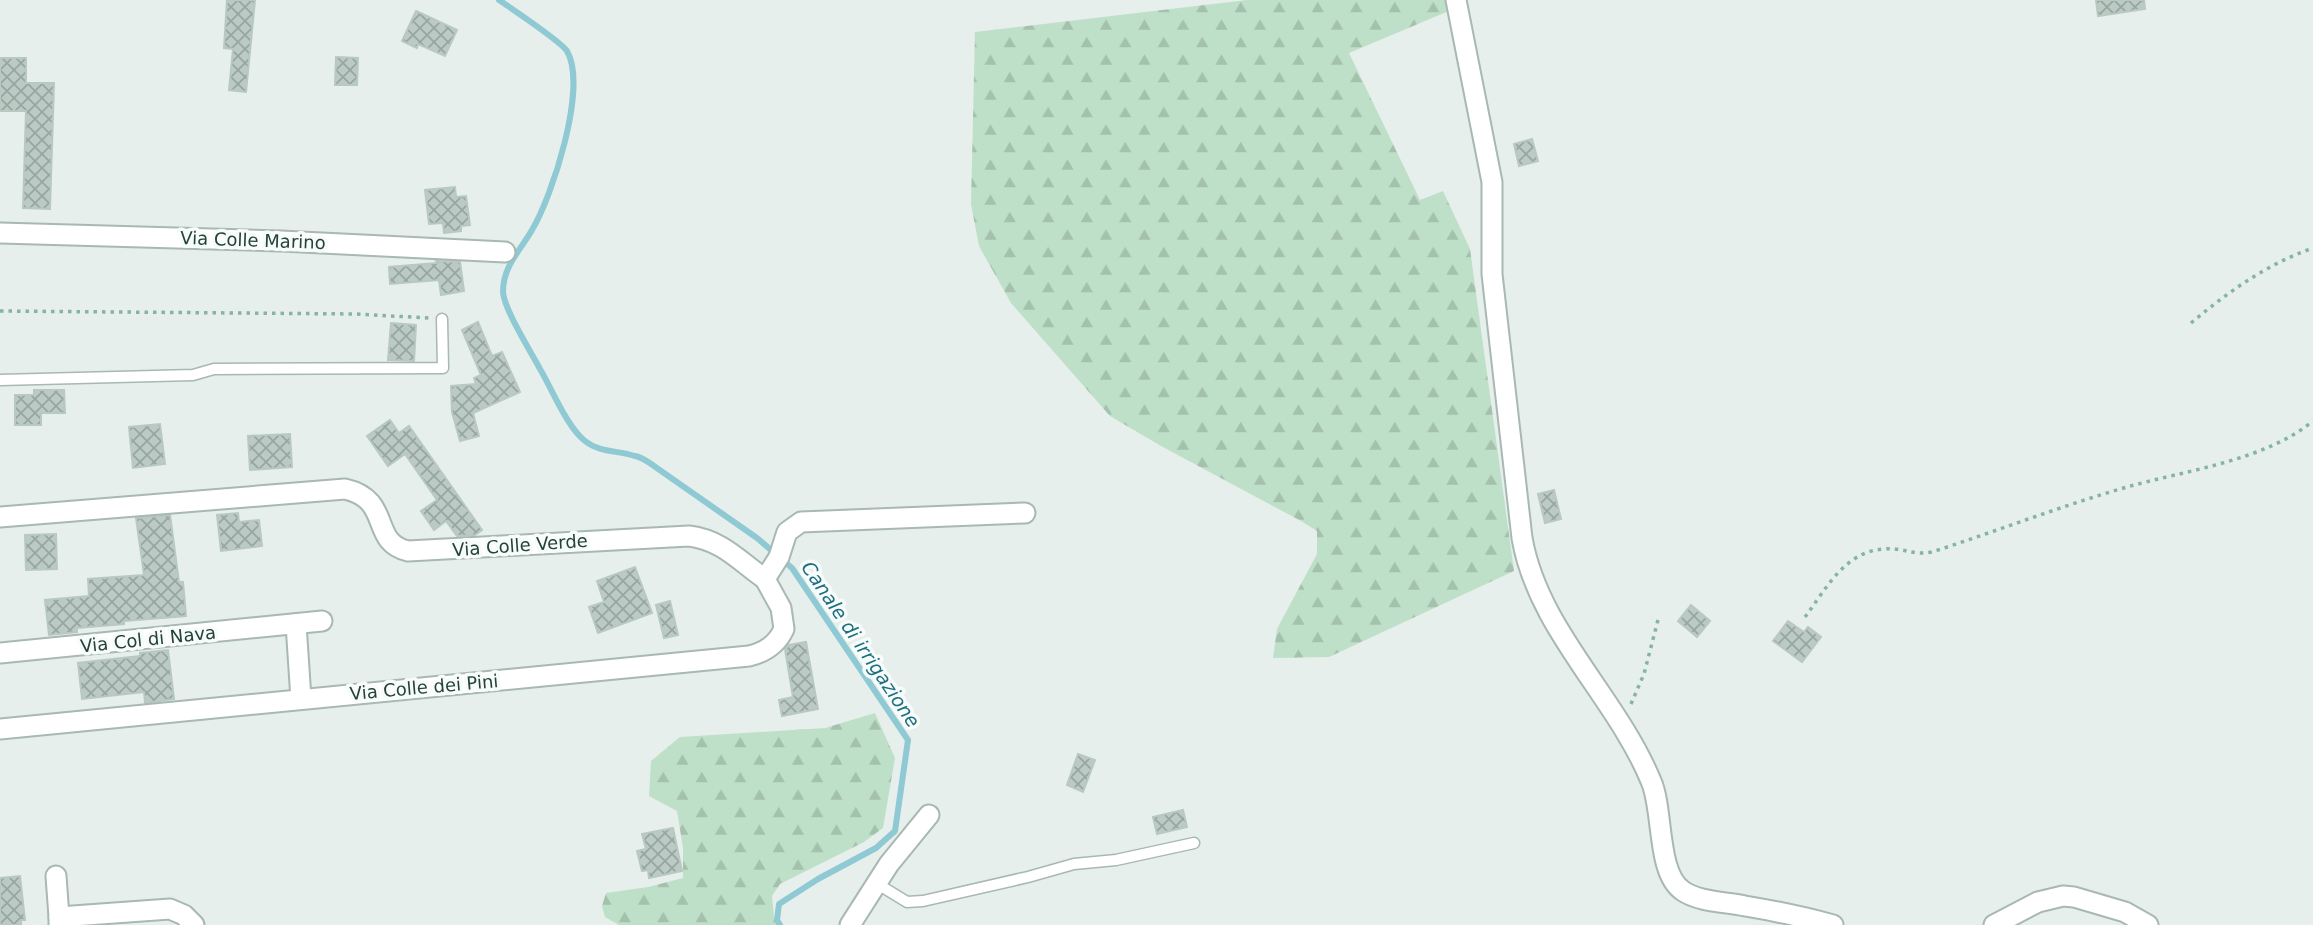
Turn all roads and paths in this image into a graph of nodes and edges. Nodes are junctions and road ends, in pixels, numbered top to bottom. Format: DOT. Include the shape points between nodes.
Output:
graph roads {
  1 [pos="1456,0"];
  2 [pos="0,233"];
  3 [pos="2313,248"];
  4 [pos="505,252"];
  5 [pos="0,311"];
  6 [pos="442,319"];
  7 [pos="2191,323"];
  8 [pos="0,380"];
  9 [pos="2313,421"];
  10 [pos="1025,513"];
  11 [pos="0,517"];
  12 [pos="774,564"];
  13 [pos="1659,616"];
  14 [pos="1805,617"];
  15 [pos="322,621"];
  16 [pos="296,624"];
  17 [pos="0,653"];
  18 [pos="301,699"];
  19 [pos="1622,727"];
  20 [pos="0,729"];
  21 [pos="929,815"];
  22 [pos="1195,843"];
  23 [pos="56,876"];
  24 [pos="876,883"];
  25 [pos="59,921"];
  26 [pos="194,925"];
  27 [pos="850,925"];
  28 [pos="1833,925"];
  29 [pos="1994,925"];
  30 [pos="2147,925"];
  1 -- 19 [label="street" via="1492,182 1492,274 1526,559 1546,608"];
  2 -- 4 [label="street, Via Colle Marino"];
  3 -- 7 [label="path" via="2227,293"];
  5 -- 6 [label="path"];
  6 -- 8 [label="lane" via="443,368 214,369 193,375"];
  9 -- 14 [label="path" via="2257,452 2124,488 1932,552 1915,555 1884,549 1864,554 1844,565"];
  10 -- 12 [label="street" via="805,521 789,528"];
  11 -- 12 [label="street, Via Colle Verde" via="345,489 367,498 388,539 408,551 689,536"];
  12 -- 18 [label="street, Via Colle dei Pini" via="784,629 772,646 756,654"];
  13 -- 19 [label="path" via="1644,674"];
  15 -- 16 [label="street, Via Col di Nava"];
  16 -- 17 [label="street, Via Col di Nava"];
  16 -- 18 [label="street"];
  18 -- 20 [label="street, Via Colle dei Pini"];
  19 -- 28 [label="street" via="1654,788 1666,864 1676,886 1694,896"];
  21 -- 24 [label="street"];
  22 -- 24 [label="lane" via="1074,864 923,901 907,902"];
  23 -- 25 [label="street"];
  24 -- 27 [label="street"];
  25 -- 26 [label="street" via="165,909 184,915"];
  29 -- 30 [label="street" via="2045,900 2068,896 2125,912"];
}
